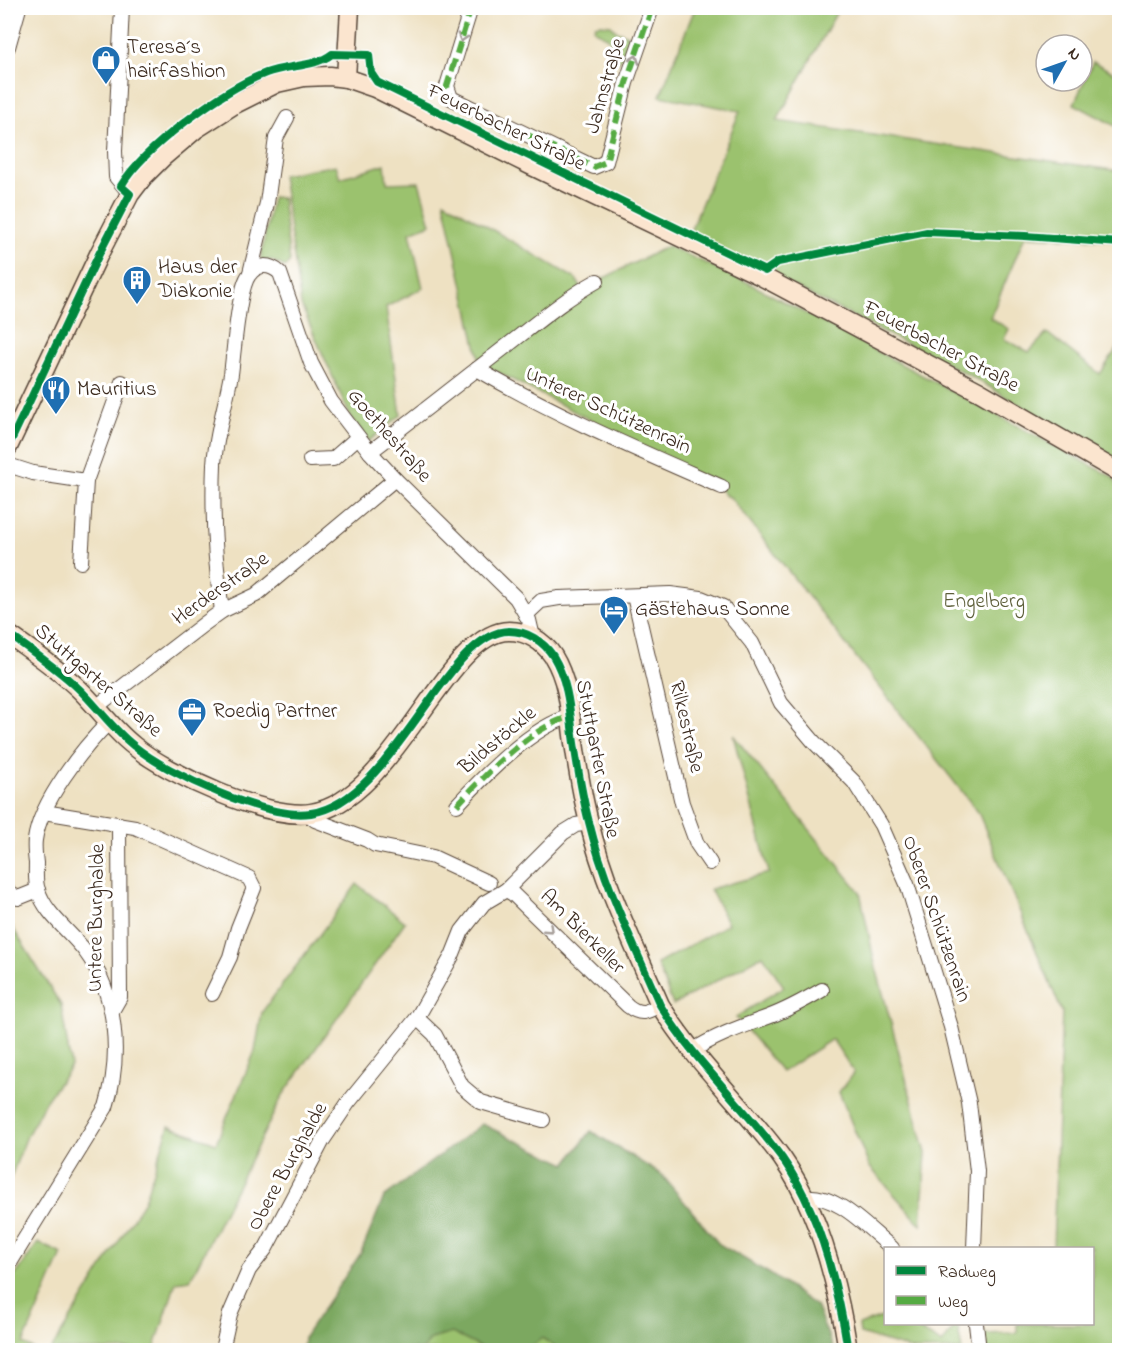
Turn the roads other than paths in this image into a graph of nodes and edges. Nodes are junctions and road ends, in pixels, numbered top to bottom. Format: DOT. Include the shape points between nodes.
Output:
graph roads {
  1 [pos="19,8"];
  2 [pos="123,8"];
  3 [pos="350,8"];
  4 [pos="471,8"];
  5 [pos="652,8"];
  6 [pos="8,47"];
  7 [pos="346,78"];
  8 [pos="287,118"];
  9 [pos="130,194"];
  10 [pos="247,278"];
  11 [pos="597,281"];
  12 [pos="477,369"];
  13 [pos="122,382"];
  14 [pos="358,437"];
  15 [pos="8,447"];
  16 [pos="370,452"];
  17 [pos="310,460"];
  18 [pos="8,465"];
  19 [pos="1119,473"];
  20 [pos="395,479"];
  21 [pos="86,481"];
  22 [pos="722,487"];
  23 [pos="81,562"];
  24 [pos="634,596"];
  25 [pos="222,611"];
  26 [pos="526,615"];
  27 [pos="8,634"];
  28 [pos="533,637"];
  29 [pos="96,707"];
  30 [pos="570,717"];
  31 [pos="109,722"];
  32 [pos="457,805"];
  33 [pos="44,812"];
  34 [pos="308,814"];
  35 [pos="589,823"];
  36 [pos="119,824"];
  37 [pos="710,863"];
  38 [pos="489,883"];
  39 [pos="38,890"];
  40 [pos="506,890"];
  41 [pos="8,892"];
  42 [pos="822,990"];
  43 [pos="212,994"];
  44 [pos="660,1005"];
  45 [pos="112,1011"];
  46 [pos="417,1018"];
  47 [pos="692,1051"];
  48 [pos="543,1120"];
  49 [pos="804,1197"];
  50 [pos="891,1247"];
  51 [pos="974,1247"];
  52 [pos="8,1266"];
  53 [pos="973,1327"];
  54 [pos="222,1350"];
  55 [pos="848,1350"];
  56 [pos="980,1350"];
  1 -- 6 [label="street"];
  2 -- 9 [label="street" via="115,160 116,177"];
  3 -- 7 [label="main road"];
  4 -- 5 [label="street, Jahnstraße, one-way" via="447,86 451,99 594,167 606,162 626,83"];
  7 -- 9 [label="main road, Feuerbacher Straße" via="304,77 277,83 235,105 196,129 142,177"];
  7 -- 19 [label="main road, Feuerbacher Straße" via="375,87 759,274 980,392"];
  8 -- 10 [label="street" via="276,138 267,203"];
  9 -- 15 [label="main road, Feuerbacher Straße"];
  10 -- 14 [label="street, Goethestraße" via="262,265 280,273 311,363 331,401"];
  10 -- 25 [label="street" via="214,463 214,546"];
  11 -- 12 [label="street, Unterer Schützenrain"];
  12 -- 16 [label="street, Unterer Schützenrain"];
  12 -- 22 [label="street, Unterer Schützenrain"];
  13 -- 21 [label="street"];
  14 -- 16 [label="street, Goethestraße"];
  14 -- 17 [label="street" via="333,459"];
  16 -- 20 [label="street, Goethestraße"];
  18 -- 21 [label="street"];
  20 -- 25 [label="street, Herderstraße" via="256,595"];
  20 -- 26 [label="street, Goethestraße" via="496,577"];
  21 -- 23 [label="street"];
  24 -- 26 [label="street, Oberer Schützenrain" via="541,601"];
  24 -- 37 [label="street, Rilkestraße" via="682,803 697,844"];
  24 -- 51 [label="street, Oberer Schützenrain" via="701,597 723,607 752,643 781,703 854,782 881,825 927,944 969,1103 977,1170"];
  25 -- 29 [label="street, Herderstraße"];
  26 -- 28 [label="street, Goethestraße"];
  27 -- 29 [label="main road, Stuttgarter Straße" via="53,667"];
  28 -- 30 [label="main road, Stuttgarter Straße" via="554,657 564,681"];
  28 -- 34 [label="main road, Stuttgarter Straße" via="508,631 494,634 475,646 377,771 339,804"];
  29 -- 31 [label="main road, Stuttgarter Straße"];
  30 -- 32 [label="street, Bildstöckle" via="558,720 525,742 486,774"];
  30 -- 35 [label="main road, Stuttgarter Straße"];
  31 -- 33 [label="street, Untere Burghalde" via="52,794"];
  31 -- 34 [label="main road, Stuttgarter Straße" via="144,754 194,782 250,804"];
  33 -- 36 [label="street"];
  33 -- 39 [label="street, Untere Burghalde" via="35,839"];
  34 -- 38 [label="street" via="375,845 434,857"];
  35 -- 40 [label="street, Obere Burghalde" via="563,833"];
  35 -- 44 [label="main road, Stuttgarter Straße" via="598,856"];
  36 -- 43 [label="street" via="135,827 249,878 254,888 230,957"];
  36 -- 45 [label="street, Untere Burghalde" via="120,997"];
  39 -- 41 [label="street" via="18,898"];
  39 -- 45 [label="street, Untere Burghalde" via="48,909 85,951 100,975"];
  40 -- 44 [label="street, Am Bierkeller, one-way" via="636,1012"];
  40 -- 46 [label="street, Obere Burghalde" via="484,903 462,932"];
  42 -- 47 [label="street" via="770,1017 727,1031"];
  44 -- 47 [label="main road, Stuttgarter Straße"];
  45 -- 52 [label="street, Untere Burghalde" via="115,1064 106,1107"];
  46 -- 48 [label="street" via="435,1035 462,1086 481,1102"];
  46 -- 54 [label="street, Obere Burghalde" via="323,1140 266,1248 249,1270 230,1314"];
  47 -- 49 [label="main road, Stuttgarter Straße" via="783,1160"];
  49 -- 50 [label="street" via="829,1199"];
  49 -- 55 [label="main road, Stuttgarter Straße" via="828,1257"];
  53 -- 56 [label="street"];
}
